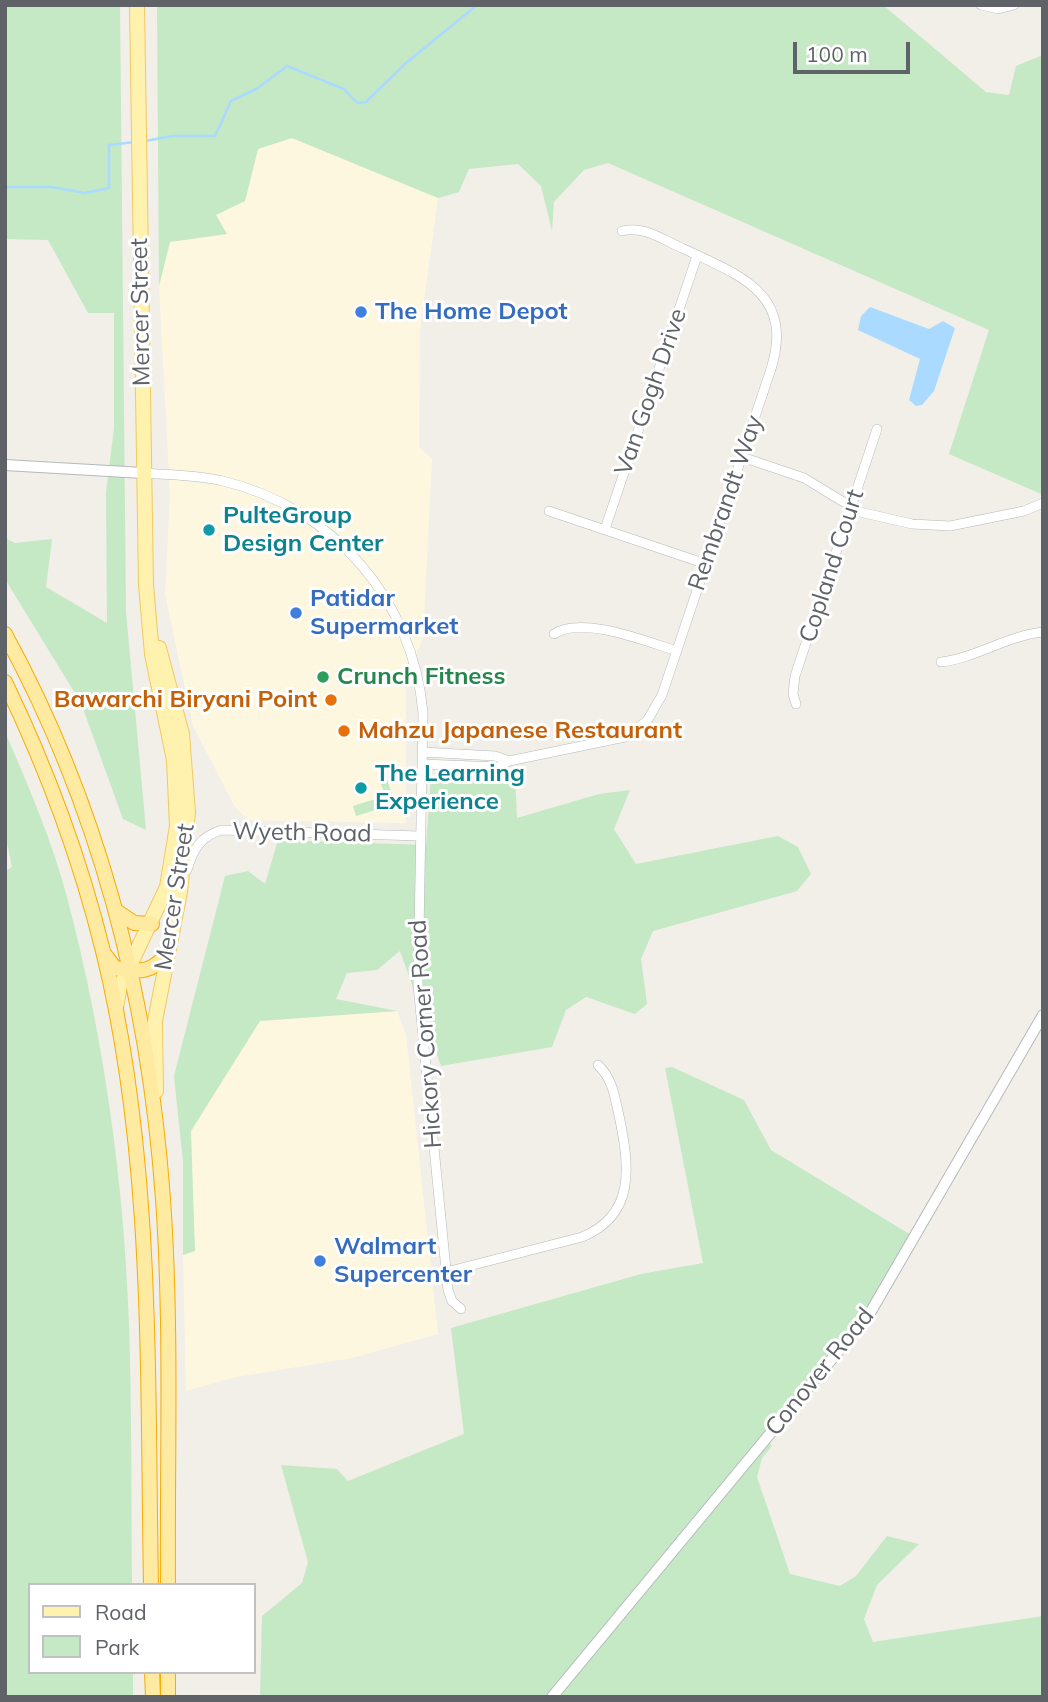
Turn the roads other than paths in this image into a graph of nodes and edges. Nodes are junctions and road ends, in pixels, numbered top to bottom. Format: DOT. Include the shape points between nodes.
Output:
graph roads {
  1 [pos="138,5"];
  2 [pos="981,5"];
  3 [pos="1014,5"];
  4 [pos="622,231"];
  5 [pos="697,256"];
  6 [pos="877,429"];
  7 [pos="742,457"];
  8 [pos="5,465"];
  9 [pos="144,473"];
  10 [pos="1043,504"];
  11 [pos="852,508"];
  12 [pos="549,511"];
  13 [pos="605,529"];
  14 [pos="706,564"];
  15 [pos="151,619"];
  16 [pos="1043,632"];
  17 [pos="5,634"];
  18 [pos="554,634"];
  19 [pos="677,651"];
  20 [pos="941,662"];
  21 [pos="5,682"];
  22 [pos="796,704"];
  23 [pos="422,752"];
  24 [pos="509,761"];
  25 [pos="422,764"];
  26 [pos="420,836"];
  27 [pos="180,892"];
  28 [pos="115,910"];
  29 [pos="152,923"];
  30 [pos="168,953"];
  31 [pos="104,954"];
  32 [pos="130,970"];
  33 [pos="116,1015"];
  34 [pos="1043,1015"];
  35 [pos="598,1065"];
  36 [pos="157,1138"];
  37 [pos="446,1272"];
  38 [pos="461,1309"];
  39 [pos="149,1488"];
  40 [pos="168,1488"];
  41 [pos="151,1583"];
  42 [pos="168,1583"];
  43 [pos="152,1674"];
  44 [pos="168,1674"];
  45 [pos="153,1697"];
  46 [pos="167,1697"];
  47 [pos="552,1697"];
  1 -- 9 [label="main road, Mercer Street"];
  2 -- 3 [label="street" via="998,9"];
  4 -- 5 [label="street, Rembrandt Way" via="640,229"];
  5 -- 7 [label="street, Rembrandt Way" via="752,284 765,298 776,324 776,353"];
  5 -- 13 [label="street, Van Gogh Drive"];
  6 -- 11 [label="street, Copland Court"];
  7 -- 11 [label="street" via="804,478"];
  7 -- 14 [label="street, Rembrandt Way"];
  8 -- 9 [label="street, Hickory Corner Road"];
  9 -- 15 [label="main road, Mercer Street"];
  9 -- 23 [label="street, Hickory Corner Road" via="221,481 256,491 305,516 354,555 382,590 411,650 421,692"];
  10 -- 11 [label="street" via="943,526 883,518"];
  11 -- 22 [label="street, Copland Court" via="795,676"];
  12 -- 13 [label="street"];
  13 -- 14 [label="street"];
  14 -- 19 [label="street, Rembrandt Way"];
  15 -- 27 [label="main road, Mercer Street" via="182,734 188,775"];
  15 -- 29 [label="main road, Mercer Street" via="152,654 174,760 178,806 171,870"];
  16 -- 20 [label="street" via="1012,637"];
  17 -- 28 [label="highway" via="70,770"];
  18 -- 19 [label="street" via="568,627 588,628"];
  19 -- 24 [label="street, Rembrandt Way" via="654,712 631,734"];
  21 -- 31 [label="highway" via="56,797"];
  23 -- 24 [label="street, Rembrandt Way" via="495,756"];
  23 -- 25 [label="street, Hickory Corner Road"];
  24 -- 25 [label="street, Rembrandt Way" via="496,767"];
  25 -- 26 [label="street, Hickory Corner Road"];
  26 -- 27 [label="street, Wyeth Road" via="222,830 198,844"];
  26 -- 37 [label="street, Hickory Corner Road" via="418,985"];
  27 -- 30 [label="main road, Mercer Street"];
  28 -- 29 [label="highway" via="134,923"];
  28 -- 32 [label="highway"];
  29 -- 32 [label="main road, Mercer Street"];
  30 -- 32 [label="highway" via="148,971"];
  30 -- 36 [label="main road, Mercer Street" via="155,1021"];
  31 -- 32 [label="highway" via="115,968"];
  31 -- 33 [label="highway"];
  32 -- 33 [label="main road, Mercer Street" via="116,997"];
  32 -- 36 [label="highway"];
  33 -- 39 [label="highway" via="137,1174 146,1313"];
  34 -- 47 [label="street, Conover Road" via="870,1313"];
  35 -- 37 [label="street" via="612,1085 628,1164 626,1188 617,1208 602,1225 582,1237"];
  36 -- 40 [label="highway" via="167,1278"];
  37 -- 38 [label="street, Hickory Corner Road" via="452,1301"];
  39 -- 40 [label="street"];
  39 -- 41 [label="highway"];
  40 -- 42 [label="highway"];
  43 -- 45 [label="highway"];
  44 -- 46 [label="highway"];
}
